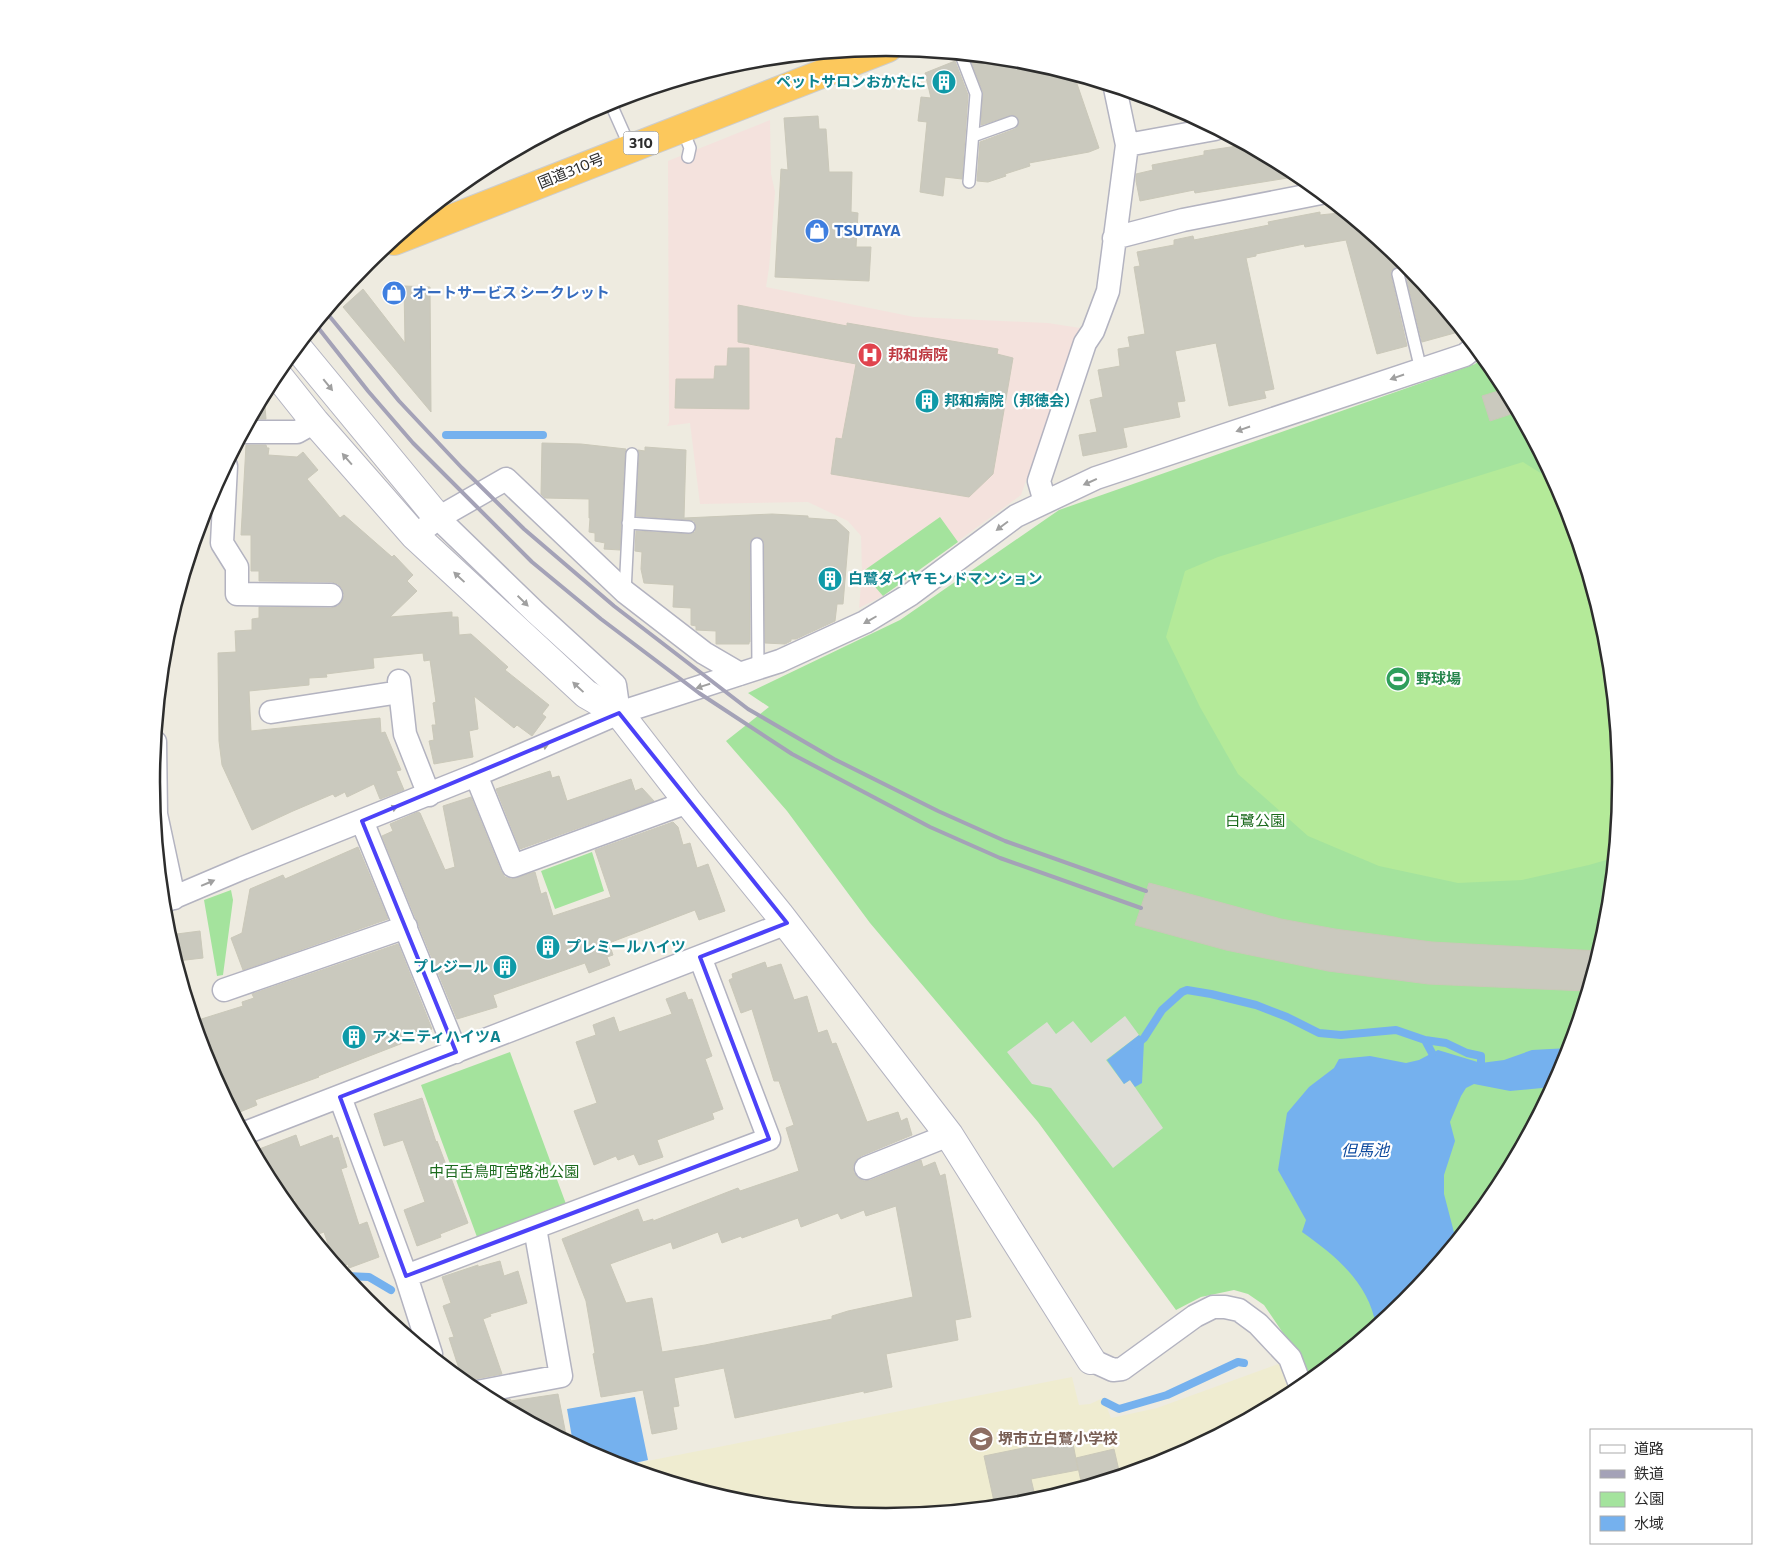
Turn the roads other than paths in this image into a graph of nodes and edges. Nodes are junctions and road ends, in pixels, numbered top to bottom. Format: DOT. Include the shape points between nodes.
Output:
graph roads {
  1 [pos="865,57"];
  2 [pos="963,61"];
  3 [pos="1116,94"];
  4 [pos="613,109"];
  5 [pos="1012,122"];
  6 [pos="682,128"];
  7 [pos="1207,131"];
  8 [pos="973,136"];
  9 [pos="1127,146"];
  10 [pos="630,147"];
  11 [pos="688,157"];
  12 [pos="969,182"];
  13 [pos="1312,195"];
  14 [pos="410,234"];
  15 [pos="1114,238"];
  16 [pos="1398,274"];
  17 [pos="301,352"];
  18 [pos="1470,352"];
  19 [pos="1421,370"];
  20 [pos="282,381"];
  21 [pos="315,422"];
  22 [pos="250,432"];
  23 [pos="632,454"];
  24 [pos="225,482"];
  25 [pos="1044,502"];
  26 [pos="438,518"];
  27 [pos="628,523"];
  28 [pos="689,527"];
  29 [pos="415,536"];
  30 [pos="757,544"];
  31 [pos="625,592"];
  32 [pos="331,595"];
  33 [pos="749,671"];
  34 [pos="271,712"];
  35 [pos="619,713"];
  36 [pos="476,776"];
  37 [pos="429,795"];
  38 [pos="688,802"];
  39 [pos="362,821"];
  40 [pos="169,900"];
  41 [pos="786,923"];
  42 [pos="406,928"];
  43 [pos="700,957"];
  44 [pos="224,990"];
  45 [pos="456,1052"];
  46 [pos="340,1097"];
  47 [pos="250,1131"];
  48 [pos="949,1135"];
  49 [pos="866,1168"];
  50 [pos="535,1228"];
  51 [pos="406,1276"];
  52 [pos="428,1345"];
  53 [pos="1091,1360"];
  54 [pos="1298,1379"];
  55 [pos="490,1390"];
  1 -- 6 [label="highway, 国道310号 / 310"];
  2 -- 8 [label="lane" via="976,94"];
  3 -- 9 [label="street"];
  4 -- 10 [label="lane"];
  5 -- 8 [label="lane"];
  6 -- 10 [label="highway, 国道310号 / 310"];
  6 -- 11 [label="lane" via="690,148"];
  7 -- 9 [label="street"];
  8 -- 12 [label="lane"];
  9 -- 15 [label="street"];
  10 -- 14 [label="highway, 国道310号 / 310"];
  13 -- 15 [label="street" via="1183,220"];
  15 -- 25 [label="street" via="1108,291 1094,331 1085,343 1039,481"];
  16 -- 19 [label="lane"];
  17 -- 26 [label="street, one-way"];
  18 -- 19 [label="street"];
  19 -- 25 [label="street, one-way" via="1096,478"];
  20 -- 21 [label="street"];
  21 -- 22 [label="street" via="297,432"];
  29 -- 21 [label="street, one-way"];
  23 -- 27 [label="lane"];
  24 -- 32 [label="street" via="222,543 237,567 237,594"];
  25 -- 33 [label="street, one-way" via="1016,516 911,594 865,622 780,661"];
  26 -- 29 [label="street"];
  26 -- 31 [label="street" via="506,479"];
  26 -- 35 [label="street, one-way" via="616,685"];
  27 -- 28 [label="lane"];
  27 -- 31 [label="lane"];
  35 -- 29 [label="street, one-way" via="586,694"];
  30 -- 33 [label="lane"];
  31 -- 33 [label="street" via="704,653"];
  33 -- 35 [label="street, one-way"];
  34 -- 37 [label="street" via="400,687 406,734"];
  36 -- 35 [label="street, one-way"];
  35 -- 38 [label="street"];
  36 -- 37 [label="street"];
  36 -- 38 [label="street" via="513,866"];
  39 -- 37 [label="street, one-way"];
  38 -- 41 [label="street"];
  40 -- 39 [label="street, one-way"];
  39 -- 42 [label="street"];
  41 -- 43 [label="street"];
  41 -- 48 [label="street"];
  42 -- 44 [label="street"];
  42 -- 45 [label="street"];
  43 -- 45 [label="street"];
  43 -- 50 [label="street" via="769,1139"];
  45 -- 46 [label="street"];
  46 -- 47 [label="street"];
  46 -- 51 [label="street"];
  48 -- 49 [label="street"];
  48 -- 53 [label="street"];
  50 -- 51 [label="street"];
  50 -- 55 [label="street" via="561,1376"];
  51 -- 52 [label="street"];
  53 -- 54 [label="street" via="1113,1370 1122,1369 1195,1316 1213,1307 1225,1307 1239,1310 1258,1324 1290,1358"];
}
